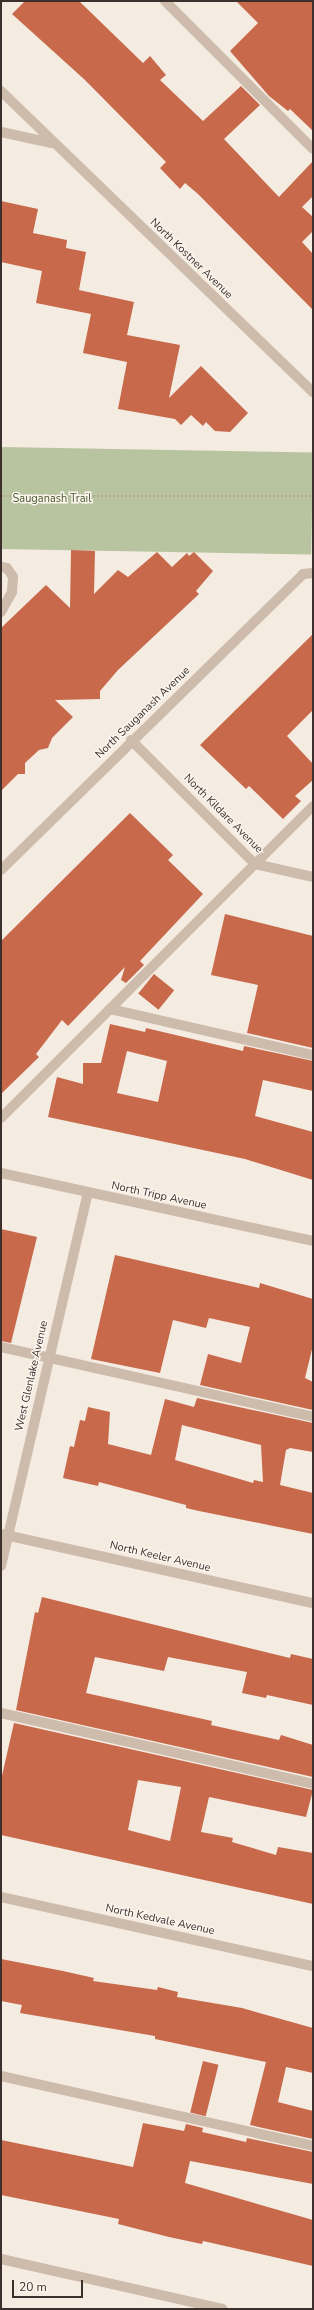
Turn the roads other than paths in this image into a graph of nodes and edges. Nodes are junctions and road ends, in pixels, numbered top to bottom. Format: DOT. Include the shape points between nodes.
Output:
graph roads {
  1 [pos="165,1"];
  2 [pos="1,91"];
  3 [pos="1,132"];
  4 [pos="52,143"];
  5 [pos="313,149"];
  6 [pos="313,392"];
  7 [pos="1,567"];
  8 [pos="308,573"];
  9 [pos="1,612"];
  10 [pos="131,740"];
  11 [pos="313,806"];
  12 [pos="255,864"];
  13 [pos="1,870"];
  14 [pos="313,877"];
  15 [pos="110,1009"];
  16 [pos="313,1056"];
  17 [pos="1,1118"];
  18 [pos="1,1173"];
  19 [pos="88,1193"];
  20 [pos="313,1241"];
  21 [pos="1,1347"];
  22 [pos="49,1358"];
  23 [pos="313,1417"];
  24 [pos="4,1534"];
  25 [pos="1,1566"];
  26 [pos="313,1603"];
  27 [pos="1,1713"];
  28 [pos="313,1784"];
  29 [pos="1,1897"];
  30 [pos="313,1966"];
  31 [pos="1,2076"];
  32 [pos="313,2146"];
  33 [pos="1,2259"];
  34 [pos="222,2309"];
  1 -- 5 [label="street"];
  2 -- 4 [label="street, North Kostner Avenue"];
  3 -- 4 [label="street"];
  4 -- 6 [label="street, North Kostner Avenue"];
  7 -- 9 [label="street" via="7,568 13,577 12,592"];
  8 -- 10 [label="street, North Sauganash Avenue"];
  10 -- 12 [label="street, North Kildare Avenue"];
  10 -- 13 [label="street, North Sauganash Avenue"];
  11 -- 12 [label="street"];
  12 -- 14 [label="street, North Kildare Avenue"];
  12 -- 15 [label="street"];
  15 -- 16 [label="street"];
  15 -- 17 [label="street"];
  18 -- 19 [label="street, North Tripp Avenue"];
  19 -- 20 [label="street, North Tripp Avenue"];
  19 -- 22 [label="street, West Glenlake Avenue"];
  21 -- 22 [label="street"];
  22 -- 23 [label="street"];
  22 -- 24 [label="street, West Glenlake Avenue"];
  24 -- 25 [label="street, West Glenlake Avenue"];
  24 -- 26 [label="street, North Keeler Avenue"];
  27 -- 28 [label="street"];
  29 -- 30 [label="street, North Kedvale Avenue"];
  31 -- 32 [label="street"];
  33 -- 34 [label="street"];
}
